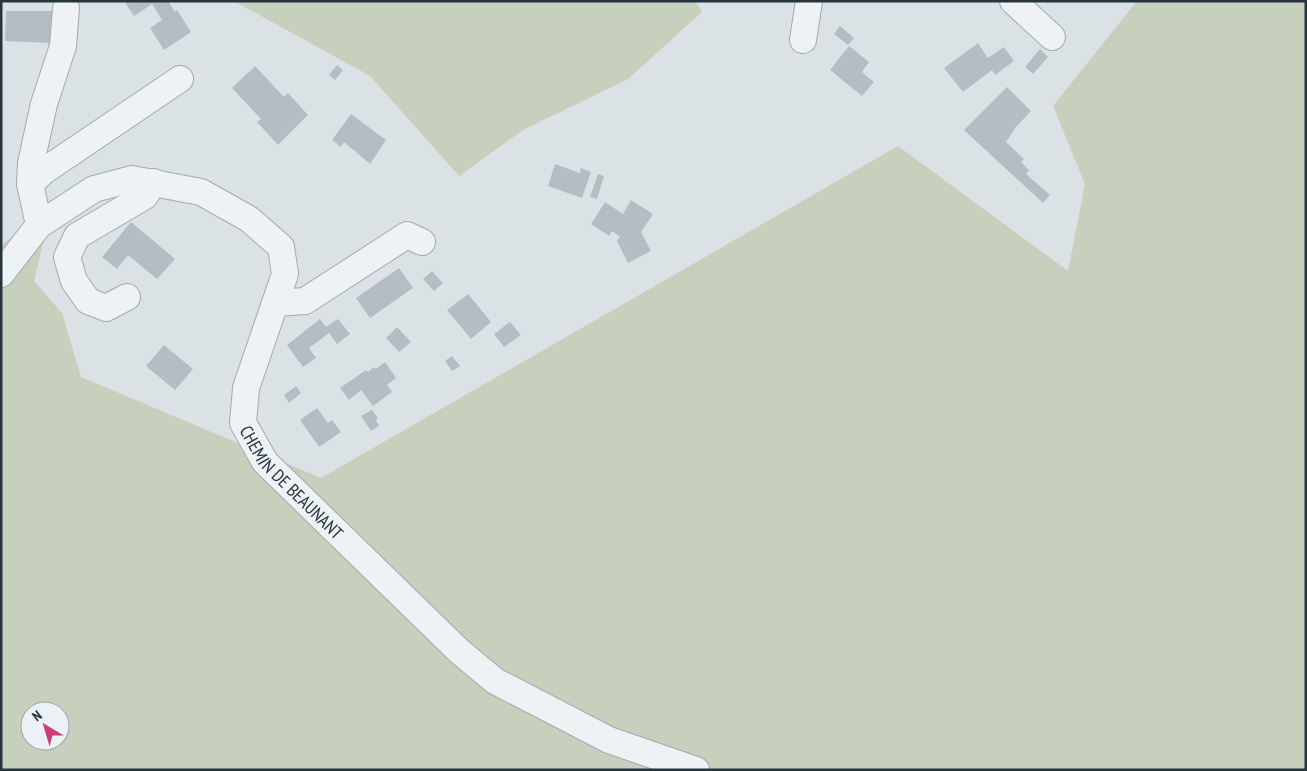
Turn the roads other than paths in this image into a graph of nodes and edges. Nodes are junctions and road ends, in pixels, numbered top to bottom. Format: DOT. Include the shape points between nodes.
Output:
graph roads {
  1 [pos="809,1"];
  2 [pos="1012,1"];
  3 [pos="66,8"];
  4 [pos="1052,37"];
  5 [pos="803,40"];
  6 [pos="180,79"];
  7 [pos="154,182"];
  8 [pos="30,184"];
  9 [pos="39,225"];
  10 [pos="422,242"];
  11 [pos="1,274"];
  12 [pos="127,297"];
  13 [pos="275,303"];
  14 [pos="696,770"];
  1 -- 5 [label="street"];
  2 -- 4 [label="street"];
  3 -- 8 [label="street" via="63,46 44,104"];
  6 -- 8 [label="street" via="44,171"];
  7 -- 9 [label="street, CHEMIN DE BEAUNANT" via="132,178 94,189"];
  7 -- 12 [label="street" via="145,196 77,236 67,257 74,282 88,301 106,308"];
  7 -- 13 [label="street, CHEMIN DE BEAUNANT" via="201,192 249,219 281,247 285,274"];
  8 -- 9 [label="street"];
  9 -- 11 [label="street, CHEMIN DE BEAUNANT"];
  10 -- 13 [label="street" via="407,235 305,301"];
  13 -- 14 [label="street, CHEMIN DE BEAUNANT" via="246,388 243,423 265,462 459,651 495,681 609,740"];
}
